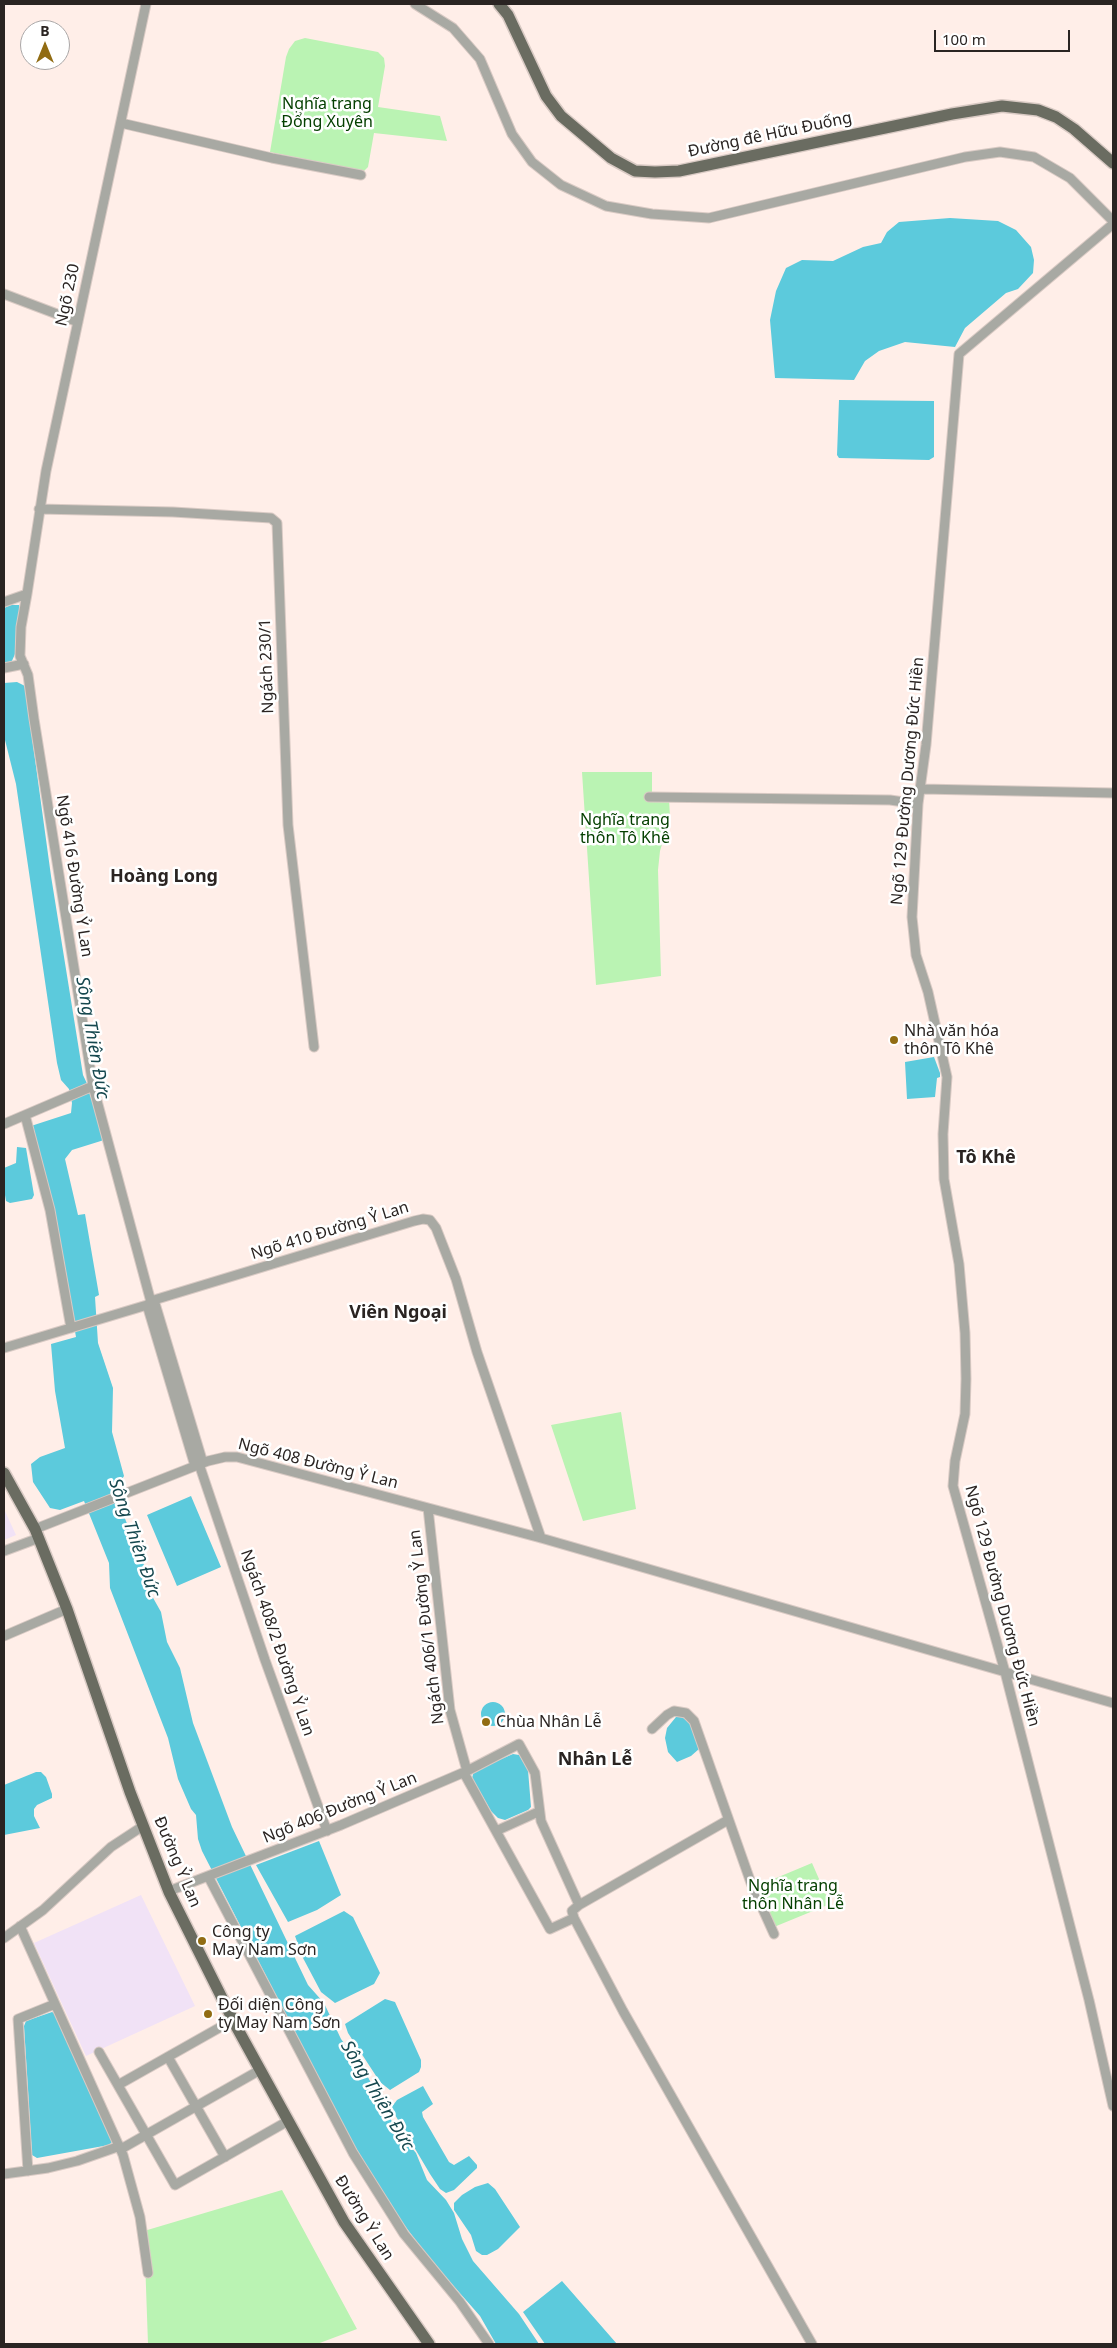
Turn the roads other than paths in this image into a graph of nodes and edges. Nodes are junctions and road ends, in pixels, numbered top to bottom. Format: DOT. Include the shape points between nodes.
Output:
graph roads {
  1 [pos="146,4"];
  2 [pos="415,4"];
  3 [pos="498,4"];
  4 [pos="121,123"];
  5 [pos="1101,152"];
  6 [pos="1113,163"];
  7 [pos="1113,169"];
  8 [pos="361,175"];
  9 [pos="1113,222"];
  10 [pos="4,294"];
  11 [pos="78,322"];
  12 [pos="39,509"];
  13 [pos="27,594"];
  14 [pos="4,602"];
  15 [pos="24,664"];
  16 [pos="4,668"];
  17 [pos="922,789"];
  18 [pos="1113,793"];
  19 [pos="649,797"];
  20 [pos="918,804"];
  21 [pos="314,1047"];
  22 [pos="94,1086"];
  23 [pos="25,1115"];
  24 [pos="4,1124"];
  25 [pos="151,1302"];
  26 [pos="71,1328"];
  27 [pos="4,1348"];
  28 [pos="175,1384"];
  29 [pos="199,1464"];
  30 [pos="4,1472"];
  31 [pos="428,1508"];
  32 [pos="37,1533"];
  33 [pos="541,1538"];
  34 [pos="4,1551"];
  35 [pos="68,1609"];
  36 [pos="5,1633"];
  37 [pos="1005,1672"];
  38 [pos="1113,1703"];
  39 [pos="652,1729"];
  40 [pos="466,1772"];
  41 [pos="538,1812"];
  42 [pos="728,1820"];
  43 [pos="143,1826"];
  44 [pos="327,1831"];
  45 [pos="496,1831"];
  46 [pos="208,1876"];
  47 [pos="169,1891"];
  48 [pos="579,1905"];
  49 [pos="574,1918"];
  50 [pos="20,1926"];
  51 [pos="774,1934"];
  52 [pos="4,1938"];
  53 [pos="56,2004"];
  54 [pos="233,2020"];
  55 [pos="99,2052"];
  56 [pos="168,2056"];
  57 [pos="260,2070"];
  58 [pos="118,2085"];
  59 [pos="196,2106"];
  60 [pos="1113,2106"];
  61 [pos="288,2121"];
  62 [pos="146,2134"];
  63 [pos="120,2147"];
  64 [pos="225,2157"];
  65 [pos="28,2171"];
  66 [pos="4,2174"];
  67 [pos="148,2273"];
  68 [pos="430,2344"];
  69 [pos="489,2344"];
  70 [pos="812,2344"];
  1 -- 4 [label="street, Ngõ 230"];
  2 -- 9 [label="street" via="453,28 480,59 512,134 532,162 561,186 606,206 652,214 708,218 965,157 1000,152 1034,156 1070,178"];
  3 -- 5 [label="main road, Đường đê Hữu Đuống" via="508,15 546,96 561,116 610,158 635,171 679,171 1002,106 1038,110 1056,117"];
  4 -- 8 [label="street"];
  4 -- 11 [label="street, Ngõ 230"];
  5 -- 6 [label="main road, Đường đê Hữu Đuống"];
  5 -- 7 [label="main road"];
  9 -- 17 [label="street, Ngõ 129 Đường Dương Đức Hiền" via="959,354"];
  10 -- 11 [label="street"];
  11 -- 12 [label="street, Ngõ 230"];
  12 -- 13 [label="street, Ngõ 230"];
  12 -- 21 [label="street, Ngách 230/1" via="173,512 271,518 277,523 288,825"];
  13 -- 14 [label="street"];
  13 -- 15 [label="street, Ngõ 416 Đường Ỷ Lan" via="20,638 20,656"];
  15 -- 16 [label="street"];
  15 -- 22 [label="street, Ngõ 416 Đường Ỷ Lan"];
  17 -- 18 [label="street"];
  17 -- 20 [label="street, Ngõ 129 Đường Dương Đức Hiền"];
  19 -- 20 [label="street" via="890,800"];
  20 -- 37 [label="street, Ngõ 129 Đường Dương Đức Hiền" via="912,937 947,1077 944,1174 958,1249 965,1333 966,1405 953,1486"];
  22 -- 23 [label="street"];
  22 -- 25 [label="street, Ngõ 416 Đường Ỷ Lan"];
  23 -- 24 [label="street"];
  23 -- 26 [label="street" via="51,1217"];
  25 -- 26 [label="street, Ngõ 410 Đường Ỷ Lan"];
  25 -- 28 [label="street, Ngõ 416 Đường Ỷ Lan"];
  25 -- 33 [label="street, Ngõ 410 Đường Ỷ Lan" via="414,1221 430,1220 458,1285 476,1352"];
  26 -- 27 [label="street, Ngõ 410 Đường Ỷ Lan"];
  28 -- 29 [label="street, Ngách 408/2 Đường Ỷ Lan"];
  29 -- 31 [label="street, Ngõ 408 Đường Ỷ Lan" via="225,1457 245,1458"];
  29 -- 32 [label="street, Ngõ 408 Đường Ỷ Lan" via="68,1516"];
  29 -- 44 [label="street, Ngách 408/2 Đường Ỷ Lan"];
  30 -- 32 [label="main road, Đường Ỷ Lan"];
  31 -- 33 [label="street, Ngõ 408 Đường Ỷ Lan"];
  31 -- 40 [label="street, Ngách 406/1 Đường Ỷ Lan" via="450,1710"];
  32 -- 34 [label="street, Ngõ 408 Đường Ỷ Lan"];
  32 -- 35 [label="main road, Đường Ỷ Lan"];
  33 -- 37 [label="street, Ngõ 408 Đường Ỷ Lan"];
  35 -- 36 [label="street"];
  35 -- 43 [label="main road, Đường Ỷ Lan"];
  37 -- 38 [label="street, Ngõ 408 Đường Ỷ Lan"];
  37 -- 60 [label="street, Ngõ 129 Đường Dương Đức Hiền" via="1087,1990"];
  39 -- 42 [label="street" via="670,1712 683,1711 692,1717"];
  40 -- 41 [label="street, Ngõ 406 Đường Ỷ Lan" via="519,1744 535,1773"];
  40 -- 44 [label="street, Ngõ 406 Đường Ỷ Lan"];
  40 -- 45 [label="street, Ngách 406/1 Đường Ỷ Lan"];
  41 -- 45 [label="street"];
  41 -- 48 [label="street"];
  42 -- 48 [label="street"];
  42 -- 51 [label="street"];
  43 -- 47 [label="main road, Đường Ỷ Lan"];
  43 -- 50 [label="street" via="111,1847 43,1910"];
  44 -- 46 [label="street, Ngõ 406 Đường Ỷ Lan"];
  45 -- 49 [label="street, Ngách 406/1 Đường Ỷ Lan" via="550,1929"];
  46 -- 47 [label="street, Ngõ 406 Đường Ỷ Lan"];
  46 -- 69 [label="street" via="353,2153 404,2234 460,2302"];
  47 -- 54 [label="main road, Đường Ỷ Lan"];
  48 -- 49 [label="street" via="573,1909"];
  49 -- 70 [label="street" via="623,2011"];
  50 -- 52 [label="street"];
  50 -- 53 [label="street"];
  53 -- 63 [label="street"];
  53 -- 65 [label="street" via="18,2020"];
  54 -- 56 [label="street"];
  54 -- 57 [label="main road, Đường Ỷ Lan"];
  55 -- 58 [label="street"];
  56 -- 58 [label="street"];
  56 -- 59 [label="street"];
  57 -- 59 [label="street"];
  57 -- 61 [label="main road, Đường Ỷ Lan"];
  58 -- 62 [label="street"];
  59 -- 62 [label="street"];
  59 -- 64 [label="street"];
  61 -- 64 [label="street"];
  61 -- 68 [label="main road, Đường Ỷ Lan" via="344,2222"];
  62 -- 63 [label="street"];
  62 -- 64 [label="street" via="174,2185"];
  63 -- 65 [label="street" via="77,2161"];
  63 -- 67 [label="street" via="133,2184"];
  65 -- 66 [label="street"];
}
